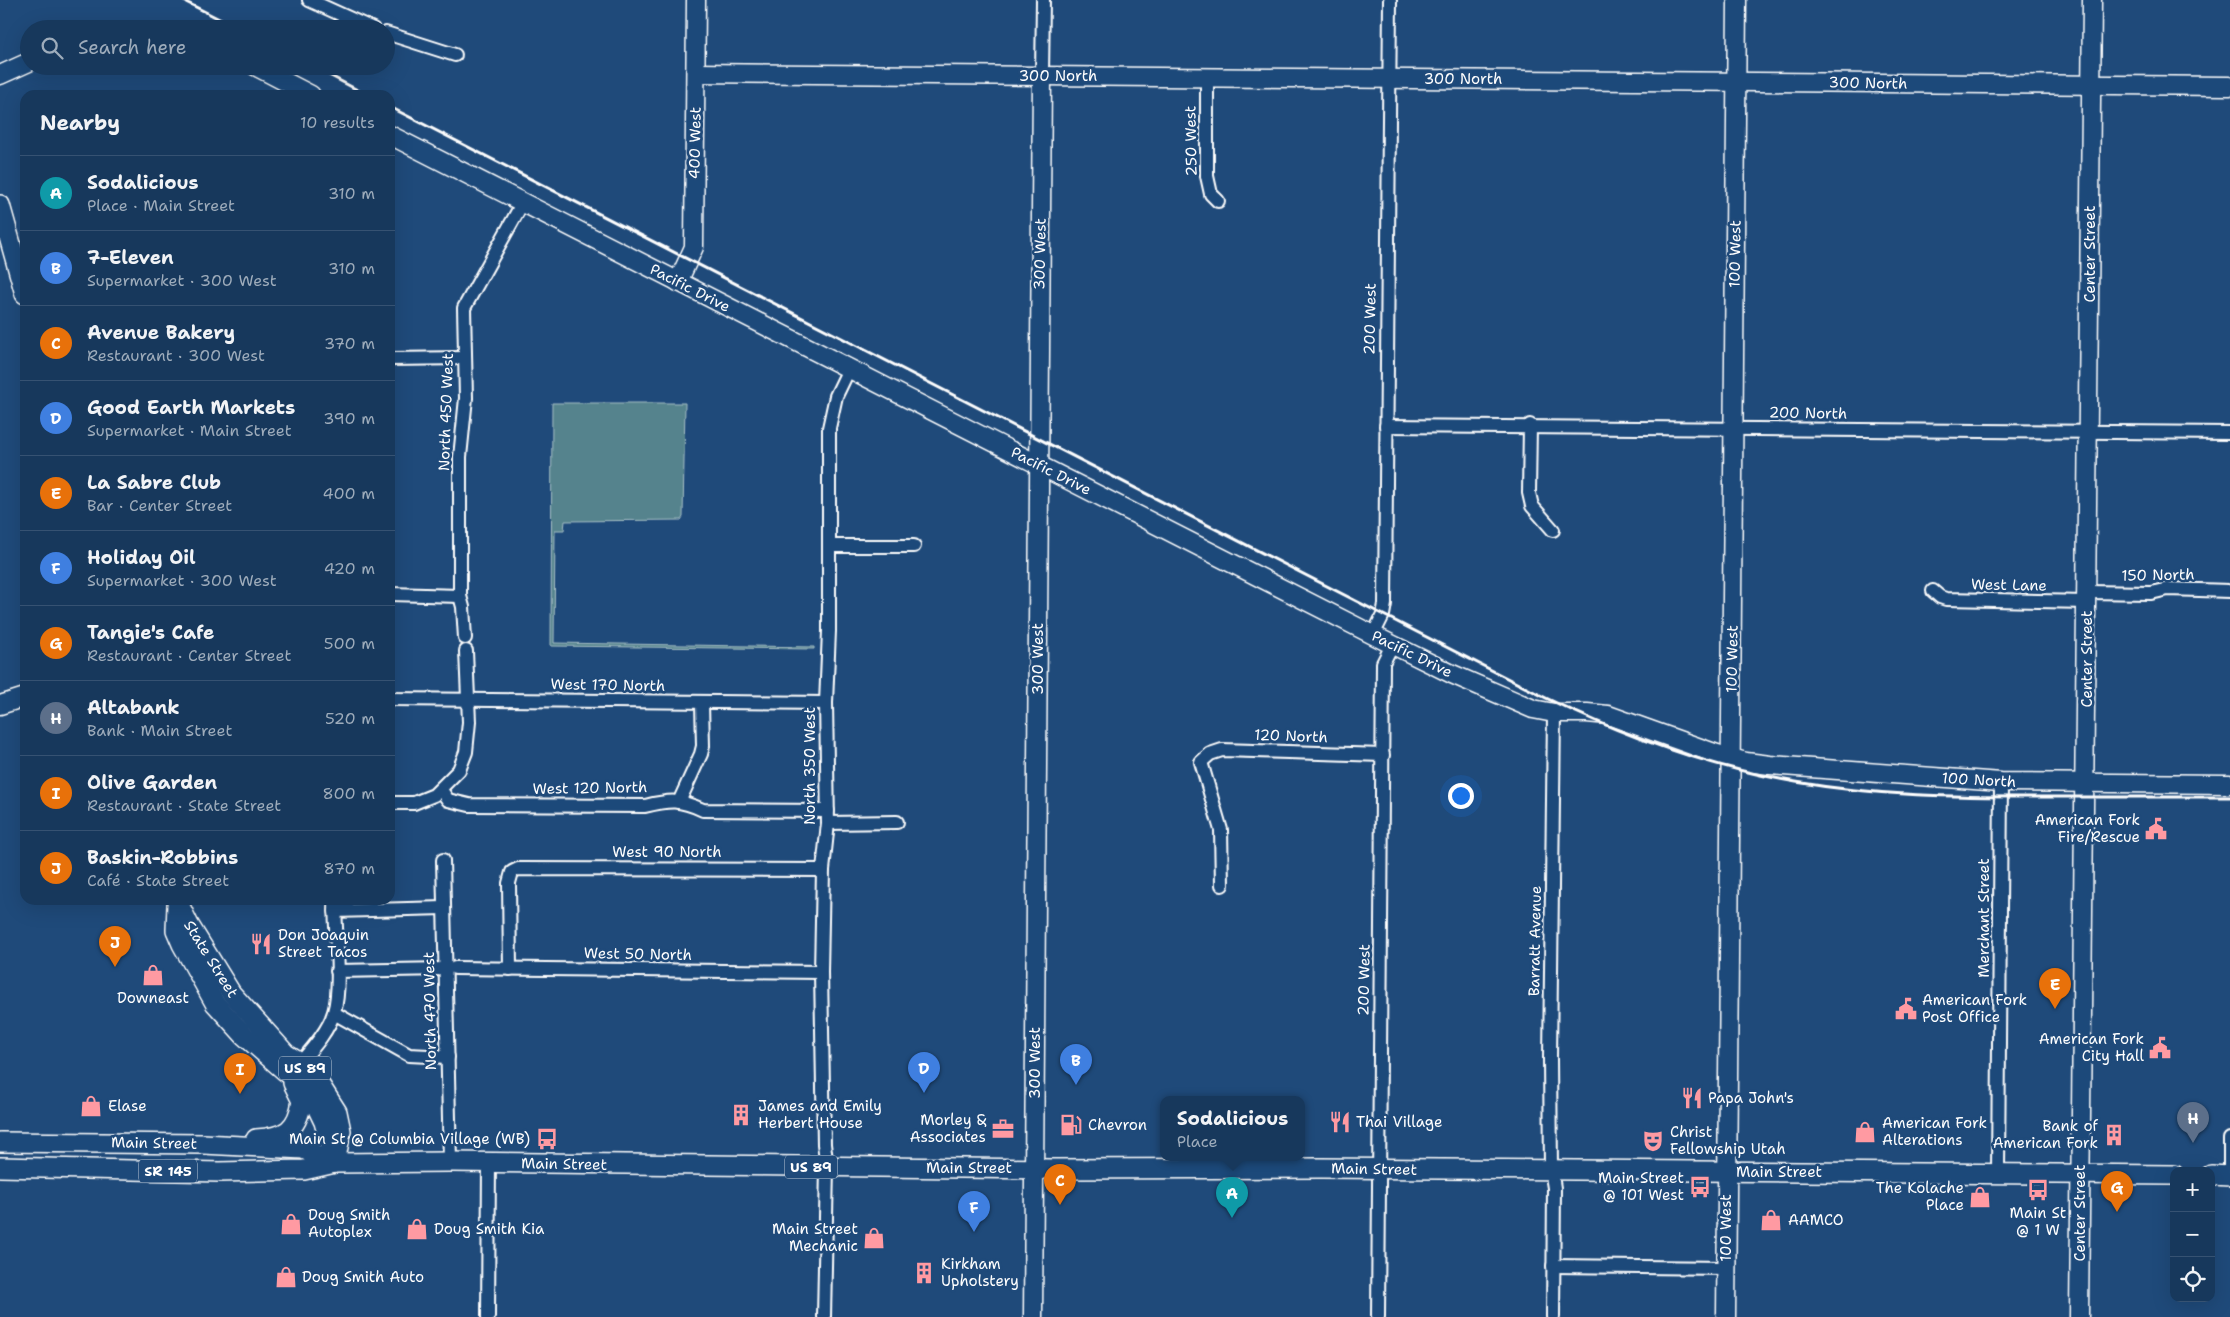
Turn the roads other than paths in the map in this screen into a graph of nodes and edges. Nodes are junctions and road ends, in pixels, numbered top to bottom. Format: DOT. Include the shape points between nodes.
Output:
graph roads {
  1 [pos="309,0"];
  2 [pos="696,0"];
  3 [pos="1042,0"];
  4 [pos="1390,0"];
  5 [pos="1737,0"];
  6 [pos="2092,0"];
  7 [pos="353,20"];
  8 [pos="395,36"];
  9 [pos="455,55"];
  10 [pos="20,66"];
  11 [pos="696,73"];
  12 [pos="0,75"];
  13 [pos="272,75"];
  14 [pos="1042,76"];
  15 [pos="1207,78"];
  16 [pos="1388,79"];
  17 [pos="1737,82"];
  18 [pos="2091,85"];
  19 [pos="2230,86"];
  20 [pos="301,90"];
  21 [pos="395,138"];
  22 [pos="1218,201"];
  23 [pos="523,202"];
  24 [pos="0,205"];
  25 [pos="20,276"];
  26 [pos="678,282"];
  27 [pos="395,358"];
  28 [pos="465,358"];
  29 [pos="849,369"];
  30 [pos="1530,425"];
  31 [pos="1386,426"];
  32 [pos="1733,428"];
  33 [pos="2088,432"];
  34 [pos="2230,434"];
  35 [pos="1039,465"];
  36 [pos="1553,530"];
  37 [pos="829,546"];
  38 [pos="914,546"];
  39 [pos="1933,591"];
  40 [pos="2230,591"];
  41 [pos="395,594"];
  42 [pos="460,596"];
  43 [pos="2087,597"];
  44 [pos="1373,635"];
  45 [pos="1392,645"];
  46 [pos="20,699"];
  47 [pos="395,699"];
  48 [pos="469,700"];
  49 [pos="702,703"];
  50 [pos="826,703"];
  51 [pos="0,705"];
  52 [pos="1554,713"];
  53 [pos="1383,755"];
  54 [pos="1730,757"];
  55 [pos="2001,782"];
  56 [pos="2085,783"];
  57 [pos="2230,784"];
  58 [pos="441,790"];
  59 [pos="679,802"];
  60 [pos="395,803"];
  61 [pos="828,817"];
  62 [pos="897,822"];
  63 [pos="443,860"];
  64 [pos="823,870"];
  65 [pos="1222,885"];
  66 [pos="177,905"];
  67 [pos="179,905"];
  68 [pos="335,905"];
  69 [pos="444,908"];
  70 [pos="450,968"];
  71 [pos="510,969"];
  72 [pos="337,971"];
  73 [pos="821,972"];
  74 [pos="334,1013"];
  75 [pos="448,1057"];
  76 [pos="292,1067"];
  77 [pos="2230,1139"];
  78 [pos="0,1142"];
  79 [pos="203,1144"];
  80 [pos="450,1162"];
  81 [pos="335,1163"];
  82 [pos="489,1163"];
  83 [pos="0,1167"];
  84 [pos="827,1167"];
  85 [pos="1035,1168"];
  86 [pos="1379,1169"];
  87 [pos="1551,1169"];
  88 [pos="1727,1172"];
  89 [pos="1998,1173"];
  90 [pos="2080,1174"];
  91 [pos="2170,1175"];
  92 [pos="2215,1175"];
  93 [pos="2230,1176"];
  94 [pos="1553,1266"];
  95 [pos="1726,1268"];
  96 [pos="488,1317"];
  97 [pos="824,1317"];
  98 [pos="1033,1317"];
  99 [pos="1378,1317"];
  100 [pos="1553,1317"];
  101 [pos="1726,1317"];
  102 [pos="2079,1317"];
  1 -- 7 [label="street"];
  2 -- 11 [label="street, 400 West"];
  3 -- 14 [label="street, 300 West"];
  4 -- 16 [label="street, 200 West"];
  5 -- 17 [label="street, 100 West"];
  6 -- 18 [label="street, Center Street"];
  8 -- 9 [label="street"];
  10 -- 12 [label="street"];
  11 -- 14 [label="street, 300 North"];
  11 -- 26 [label="street, 400 West" via="694,247"];
  13 -- 20 [label="street"];
  14 -- 15 [label="street, 300 North"];
  14 -- 35 [label="street, 300 West"];
  15 -- 16 [label="street, 300 North"];
  15 -- 22 [label="street, 250 West" via="1207,176 1211,194"];
  16 -- 17 [label="street, 300 North"];
  16 -- 31 [label="street, 200 West"];
  17 -- 18 [label="street, 300 North"];
  17 -- 32 [label="street, 100 West"];
  18 -- 19 [label="street, 300 North"];
  18 -- 33 [label="street, Center Street"];
  21 -- 23 [label="street, Pacific Drive"];
  23 -- 26 [label="street, Pacific Drive"];
  23 -- 28 [label="street, North 450 West" via="464,308"];
  24 -- 25 [label="main road"];
  26 -- 29 [label="street, Pacific Drive"];
  27 -- 28 [label="street"];
  28 -- 42 [label="street, North 450 West" via="466,398 460,457"];
  29 -- 35 [label="street, Pacific Drive"];
  29 -- 37 [label="street, North 350 West" via="836,396 829,428"];
  30 -- 31 [label="street, 200 North"];
  30 -- 32 [label="street, 200 North"];
  30 -- 36 [label="street" via="1529,493 1532,506"];
  31 -- 44 [label="street, 200 West" via="1385,604"];
  32 -- 33 [label="street, 200 North"];
  32 -- 54 [label="street, 100 West"];
  33 -- 34 [label="street, 200 North"];
  33 -- 43 [label="street, Center Street"];
  35 -- 44 [label="street, Pacific Drive"];
  35 -- 85 [label="street, 300 West"];
  37 -- 38 [label="street"];
  37 -- 50 [label="street, North 350 West"];
  39 -- 43 [label="street, West Lane" via="1946,599"];
  40 -- 43 [label="street, 150 North" via="2168,590"];
  41 -- 42 [label="street"];
  42 -- 48 [label="street, North 450 West"];
  43 -- 56 [label="street, Center Street"];
  44 -- 45 [label="street, Pacific Drive"];
  45 -- 52 [label="street, Pacific Drive" via="1517,703"];
  45 -- 53 [label="street, 200 West" via="1383,663"];
  46 -- 51 [label="street"];
  47 -- 48 [label="street, West 170 North"];
  48 -- 49 [label="street, West 170 North"];
  48 -- 58 [label="street, North 450 West" via="466,752 459,770"];
  49 -- 50 [label="street, West 170 North"];
  49 -- 59 [label="street" via="703,746"];
  50 -- 61 [label="street, North 350 West"];
  52 -- 54 [label="street, Pacific Drive" via="1608,715"];
  52 -- 87 [label="street, Barratt Avenue"];
  53 -- 65 [label="street, 120 North" via="1222,750 1210,754 1201,762 1221,830"];
  53 -- 86 [label="street, 200 West"];
  54 -- 55 [label="street, 100 North" via="1770,765"];
  54 -- 88 [label="street, 100 West"];
  55 -- 56 [label="street, 100 North"];
  55 -- 89 [label="street, Merchant Street"];
  56 -- 57 [label="street, 100 North"];
  56 -- 90 [label="street, Center Street"];
  58 -- 59 [label="street, West 120 North" via="448,800 469,805 645,806 668,800"];
  58 -- 60 [label="street" via="414,803"];
  59 -- 61 [label="street, West 120 North" via="702,810"];
  61 -- 62 [label="street, West 120 North"];
  61 -- 64 [label="street, North 350 West"];
  63 -- 69 [label="street, North 470 West"];
  64 -- 71 [label="street, West 90 North" via="524,868 512,872 509,883"];
  64 -- 73 [label="street, North 350 West"];
  66 -- 76 [label="main road, State Street / US 89" via="176,930 215,1002 225,1016"];
  67 -- 76 [label="main road, State Street / US 89" via="235,1000 286,1054"];
  68 -- 69 [label="street"];
  68 -- 72 [label="street"];
  69 -- 70 [label="street, North 470 West"];
  70 -- 71 [label="street, West 50 North"];
  70 -- 72 [label="street, West 50 North"];
  70 -- 75 [label="street, North 470 West"];
  71 -- 73 [label="street, West 50 North"];
  72 -- 74 [label="street"];
  73 -- 84 [label="street, North 350 West"];
  74 -- 75 [label="street" via="409,1055"];
  74 -- 76 [label="street"];
  75 -- 80 [label="street, North 470 West"];
  76 -- 79 [label="main road, State Street / US 89" via="302,1101 297,1122 291,1128 274,1137 222,1139"];
  76 -- 81 [label="main road, State Street / US 89" via="316,1079 337,1112 341,1131"];
  77 -- 93 [label="street"];
  78 -- 79 [label="main road, Main Street / SR 145"];
  79 -- 81 [label="main road, Main Street / SR 145" via="302,1149"];
  80 -- 81 [label="main road, Main Street / US 89"];
  80 -- 82 [label="main road, Main Street / US 89"];
  81 -- 83 [label="main road, Main Street / SR 145" via="304,1170 220,1172"];
  82 -- 84 [label="main road, Main Street / US 89"];
  82 -- 96 [label="street"];
  84 -- 85 [label="main road, Main Street / US 89"];
  84 -- 97 [label="street, North 350 West"];
  85 -- 86 [label="main road, Main Street / US 89"];
  85 -- 98 [label="street, 300 West"];
  86 -- 87 [label="main road, Main Street / US 89"];
  86 -- 99 [label="street, 200 West"];
  87 -- 88 [label="main road, Main Street / US 89"];
  87 -- 94 [label="street, Barratt Avenue" via="1554,1188"];
  88 -- 89 [label="main road, Main Street / US 89"];
  88 -- 95 [label="street, 100 West"];
  89 -- 90 [label="main road, Main Street / US 89"];
  90 -- 91 [label="main road, Main Street / US 89"];
  90 -- 102 [label="street, Center Street"];
  92 -- 93 [label="main road"];
  94 -- 95 [label="street"];
  94 -- 100 [label="street, Barratt Avenue"];
  95 -- 101 [label="street, 100 West"];
}
